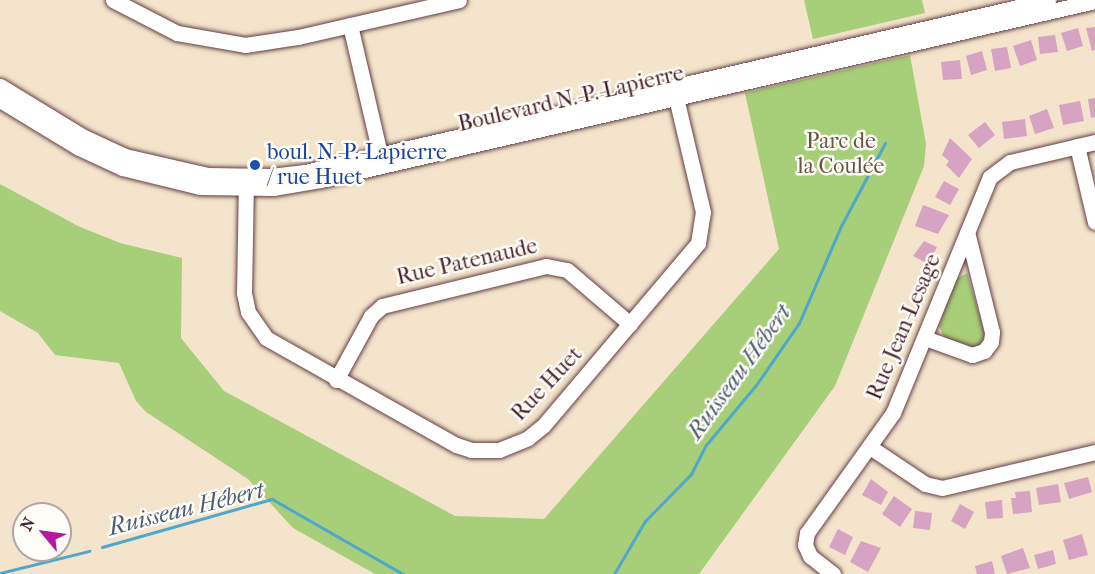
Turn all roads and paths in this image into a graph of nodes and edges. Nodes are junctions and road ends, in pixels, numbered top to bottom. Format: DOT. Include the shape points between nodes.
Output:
graph roads {
  1 [pos="113,0"];
  2 [pos="459,0"];
  3 [pos="1048,0"];
  4 [pos="1095,2"];
  5 [pos="350,25"];
  6 [pos="0,86"];
  7 [pos="675,92"];
  8 [pos="0,100"];
  9 [pos="1095,142"];
  10 [pos="1077,146"];
  11 [pos="381,160"];
  12 [pos="246,184"];
  13 [pos="1095,222"];
  14 [pos="967,232"];
  15 [pos="630,324"];
  16 [pos="925,338"];
  17 [pos="336,380"];
  18 [pos="870,447"];
  19 [pos="1095,452"];
  20 [pos="833,574"];
  1 -- 5 [label="street" via="169,30 228,44 265,44"];
  2 -- 5 [label="street"];
  3 -- 7 [label="street, Boulevard N.-P.-Lapierre"];
  4 -- 7 [label="street, Boulevard N.-P.-Lapierre"];
  5 -- 11 [label="street"];
  6 -- 12 [label="street, Boulevard N.-P.-Lapierre" via="82,136 125,156"];
  7 -- 11 [label="street, Boulevard N.-P.-Lapierre"];
  7 -- 15 [label="street, Rue Huet" via="703,228 695,249"];
  8 -- 12 [label="street, Boulevard N.-P.-Lapierre" via="79,148 122,168 169,182"];
  9 -- 10 [label="street, Rue Jean-Lesage"];
  10 -- 13 [label="street"];
  10 -- 14 [label="street, Rue Jean-Lesage" via="999,168 987,183"];
  11 -- 12 [label="street, Boulevard N.-P.-Lapierre" via="286,187"];
  12 -- 17 [label="street, Rue Huet" via="243,281 248,312 272,343"];
  14 -- 16 [label="street, Rue Jean-Lesage"];
  14 -- 16 [label="street" via="992,332 991,342 984,351 972,355"];
  15 -- 17 [label="street, Rue Patenaude" via="567,270 546,266 382,306 371,316"];
  15 -- 17 [label="street, Rue Huet" via="538,431 499,450 471,450 456,445"];
  16 -- 18 [label="street, Rue Jean-Lesage" via="893,414"];
  18 -- 19 [label="street" via="925,484 942,488"];
  18 -- 20 [label="street, Rue Jean-Lesage" via="806,535 810,556"];
}
